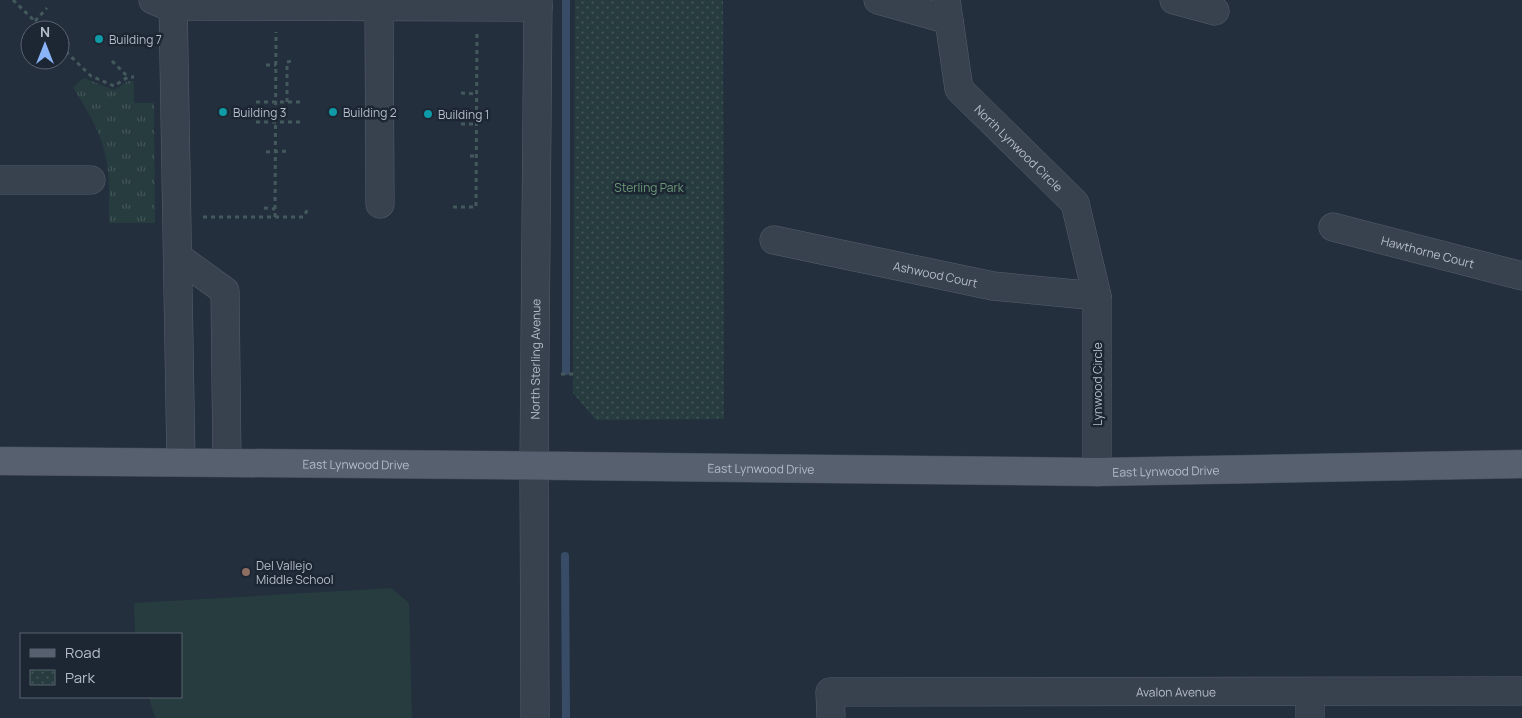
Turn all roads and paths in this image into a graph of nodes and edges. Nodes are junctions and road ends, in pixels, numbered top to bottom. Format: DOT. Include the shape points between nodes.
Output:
graph roads {
  1 [pos="12,0"];
  2 [pos="878,0"];
  3 [pos="1174,0"];
  4 [pos="167,2"];
  5 [pos="538,4"];
  6 [pos="276,7"];
  7 [pos="47,8"];
  8 [pos="379,8"];
  9 [pos="948,10"];
  10 [pos="1215,11"];
  11 [pos="478,18"];
  12 [pos="34,20"];
  13 [pos="36,20"];
  14 [pos="70,56"];
  15 [pos="112,61"];
  16 [pos="294,61"];
  17 [pos="266,65"];
  18 [pos="276,65"];
  19 [pos="128,77"];
  20 [pos="155,77"];
  21 [pos="461,93"];
  22 [pos="476,94"];
  23 [pos="256,102"];
  24 [pos="275,102"];
  25 [pos="287,102"];
  26 [pos="301,102"];
  27 [pos="256,122"];
  28 [pos="275,122"];
  29 [pos="301,122"];
  30 [pos="461,124"];
  31 [pos="476,124"];
  32 [pos="275,151"];
  33 [pos="290,151"];
  34 [pos="266,152"];
  35 [pos="470,156"];
  36 [pos="476,156"];
  37 [pos="0,180"];
  38 [pos="91,180"];
  39 [pos="380,204"];
  40 [pos="453,207"];
  41 [pos="264,208"];
  42 [pos="275,209"];
  43 [pos="308,209"];
  44 [pos="177,216"];
  45 [pos="275,217"];
  46 [pos="1333,228"];
  47 [pos="774,240"];
  48 [pos="178,257"];
  49 [pos="1522,276"];
  50 [pos="1097,296"];
  51 [pos="0,461"];
  52 [pos="181,462"];
  53 [pos="227,462"];
  54 [pos="1522,464"];
  55 [pos="534,466"];
  56 [pos="1097,472"];
  57 [pos="1522,691"];
  58 [pos="830,705"];
  59 [pos="1310,705"];
  60 [pos="535,718"];
  1 -- 12 [label="path"];
  2 -- 9 [label="street"];
  3 -- 10 [label="street"];
  4 -- 6 [label="street"];
  4 -- 20 [label="street"];
  5 -- 11 [label="street"];
  5 -- 55 [label="street, North Sterling Avenue"];
  6 -- 8 [label="street"];
  6 -- 18 [label="path"];
  7 -- 13 [label="path"];
  8 -- 11 [label="street"];
  8 -- 39 [label="street"];
  9 -- 50 [label="street, North Lynwood Circle" via="959,89 1075,203"];
  11 -- 22 [label="path"];
  14 -- 19 [label="path" via="91,76 114,86"];
  15 -- 19 [label="path"];
  16 -- 25 [label="path" via="287,62"];
  17 -- 18 [label="path"];
  18 -- 24 [label="path"];
  19 -- 20 [label="path"];
  20 -- 44 [label="street"];
  21 -- 22 [label="path"];
  22 -- 31 [label="path"];
  23 -- 24 [label="path"];
  24 -- 25 [label="path"];
  24 -- 28 [label="path"];
  25 -- 26 [label="path"];
  27 -- 28 [label="path"];
  28 -- 29 [label="path"];
  28 -- 32 [label="path"];
  30 -- 31 [label="path"];
  31 -- 36 [label="path"];
  32 -- 33 [label="path"];
  32 -- 34 [label="path"];
  32 -- 42 [label="path"];
  35 -- 36 [label="path"];
  36 -- 40 [label="path" via="476,207"];
  37 -- 38 [label="street"];
  41 -- 42 [label="path"];
  42 -- 45 [label="path"];
  43 -- 45 [label="path" via="303,217"];
  44 -- 45 [label="path"];
  44 -- 48 [label="street"];
  46 -- 49 [label="street, Hawthorne Court"];
  47 -- 50 [label="street, Ashwood Court" via="993,286"];
  48 -- 52 [label="street"];
  48 -- 53 [label="street" via="224,291"];
  50 -- 56 [label="street, Lynwood Circle"];
  51 -- 52 [label="main road, East Lynwood Drive"];
  52 -- 53 [label="main road, East Lynwood Drive"];
  53 -- 55 [label="main road, East Lynwood Drive"];
  54 -- 56 [label="main road, East Lynwood Drive"];
  55 -- 56 [label="main road, East Lynwood Drive"];
  55 -- 60 [label="street, North Sterling Avenue"];
  57 -- 59 [label="street, Avalon Avenue"];
  58 -- 59 [label="street, Avalon Avenue"];
}
